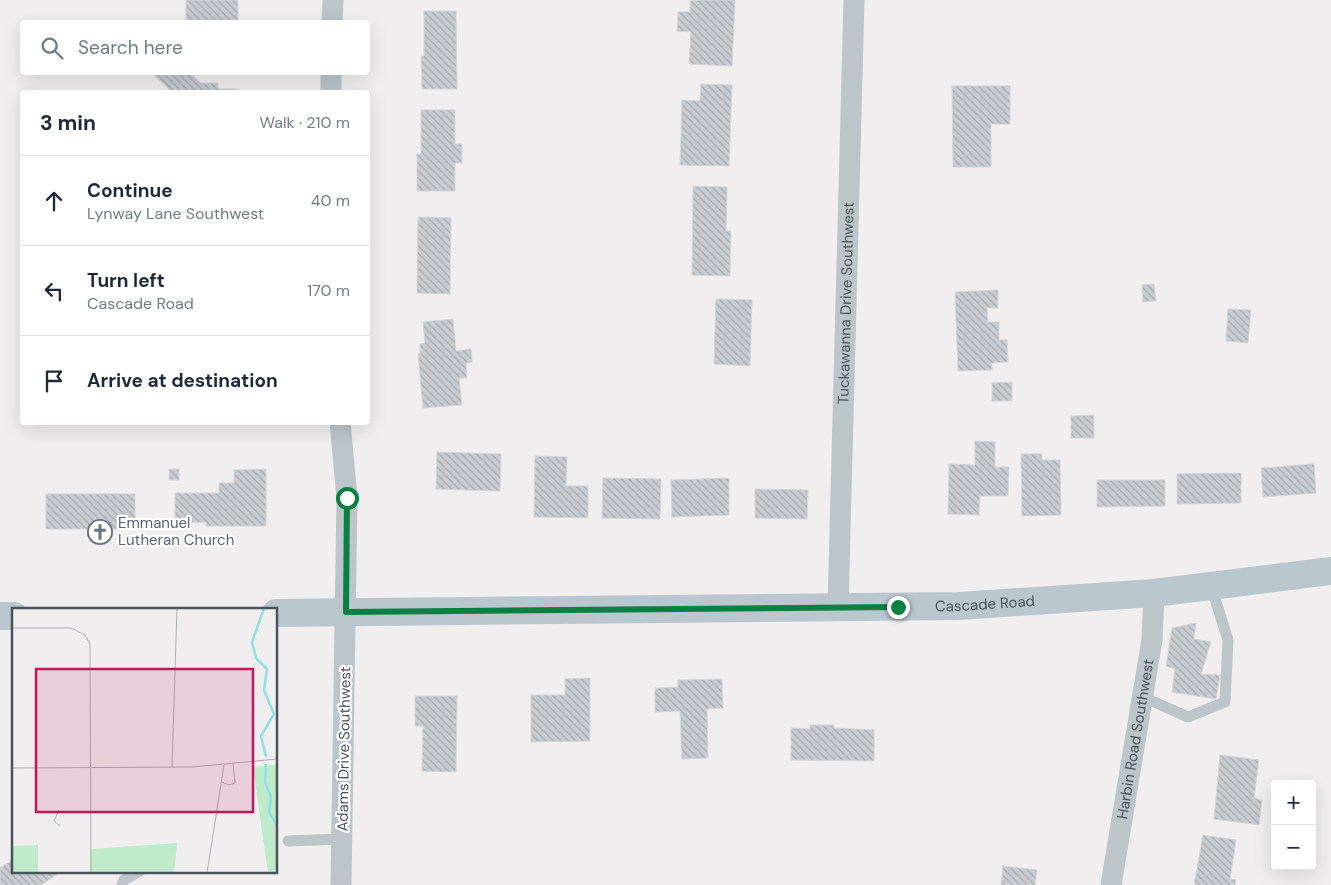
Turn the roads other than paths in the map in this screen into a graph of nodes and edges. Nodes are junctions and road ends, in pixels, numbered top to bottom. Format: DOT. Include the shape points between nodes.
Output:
graph roads {
  1 [pos="333,0"];
  2 [pos="854,0"];
  3 [pos="332,20"];
  4 [pos="331,75"];
  5 [pos="331,90"];
  6 [pos="340,425"];
  7 [pos="1331,571"];
  8 [pos="1211,586"];
  9 [pos="1154,592"];
  10 [pos="838,607"];
  11 [pos="346,612"];
  12 [pos="278,613"];
  13 [pos="1143,697"];
  14 [pos="342,839"];
  15 [pos="288,841"];
  16 [pos="138,872"];
  17 [pos="122,885"];
  18 [pos="341,885"];
  19 [pos="1111,885"];
  1 -- 3 [label="street"];
  2 -- 10 [label="street, Tuckawanna Drive Southwest"];
  4 -- 5 [label="street"];
  6 -- 11 [label="street, Adams Drive Southwest" via="347,498"];
  7 -- 8 [label="main road, Cascade Road"];
  8 -- 9 [label="main road, Cascade Road"];
  8 -- 13 [label="lane" via="1228,640 1225,702 1188,717"];
  9 -- 10 [label="main road, Cascade Road" via="959,606"];
  9 -- 13 [label="street, Harbin Road Southwest" via="1152,640"];
  10 -- 11 [label="main road, Cascade Road"];
  11 -- 12 [label="main road, Cascade Road"];
  11 -- 14 [label="street, Adams Drive Southwest"];
  13 -- 19 [label="street, Harbin Road Southwest"];
  14 -- 15 [label="lane"];
  14 -- 18 [label="street, Adams Drive Southwest"];
  16 -- 17 [label="lane" via="124,880"];
}
